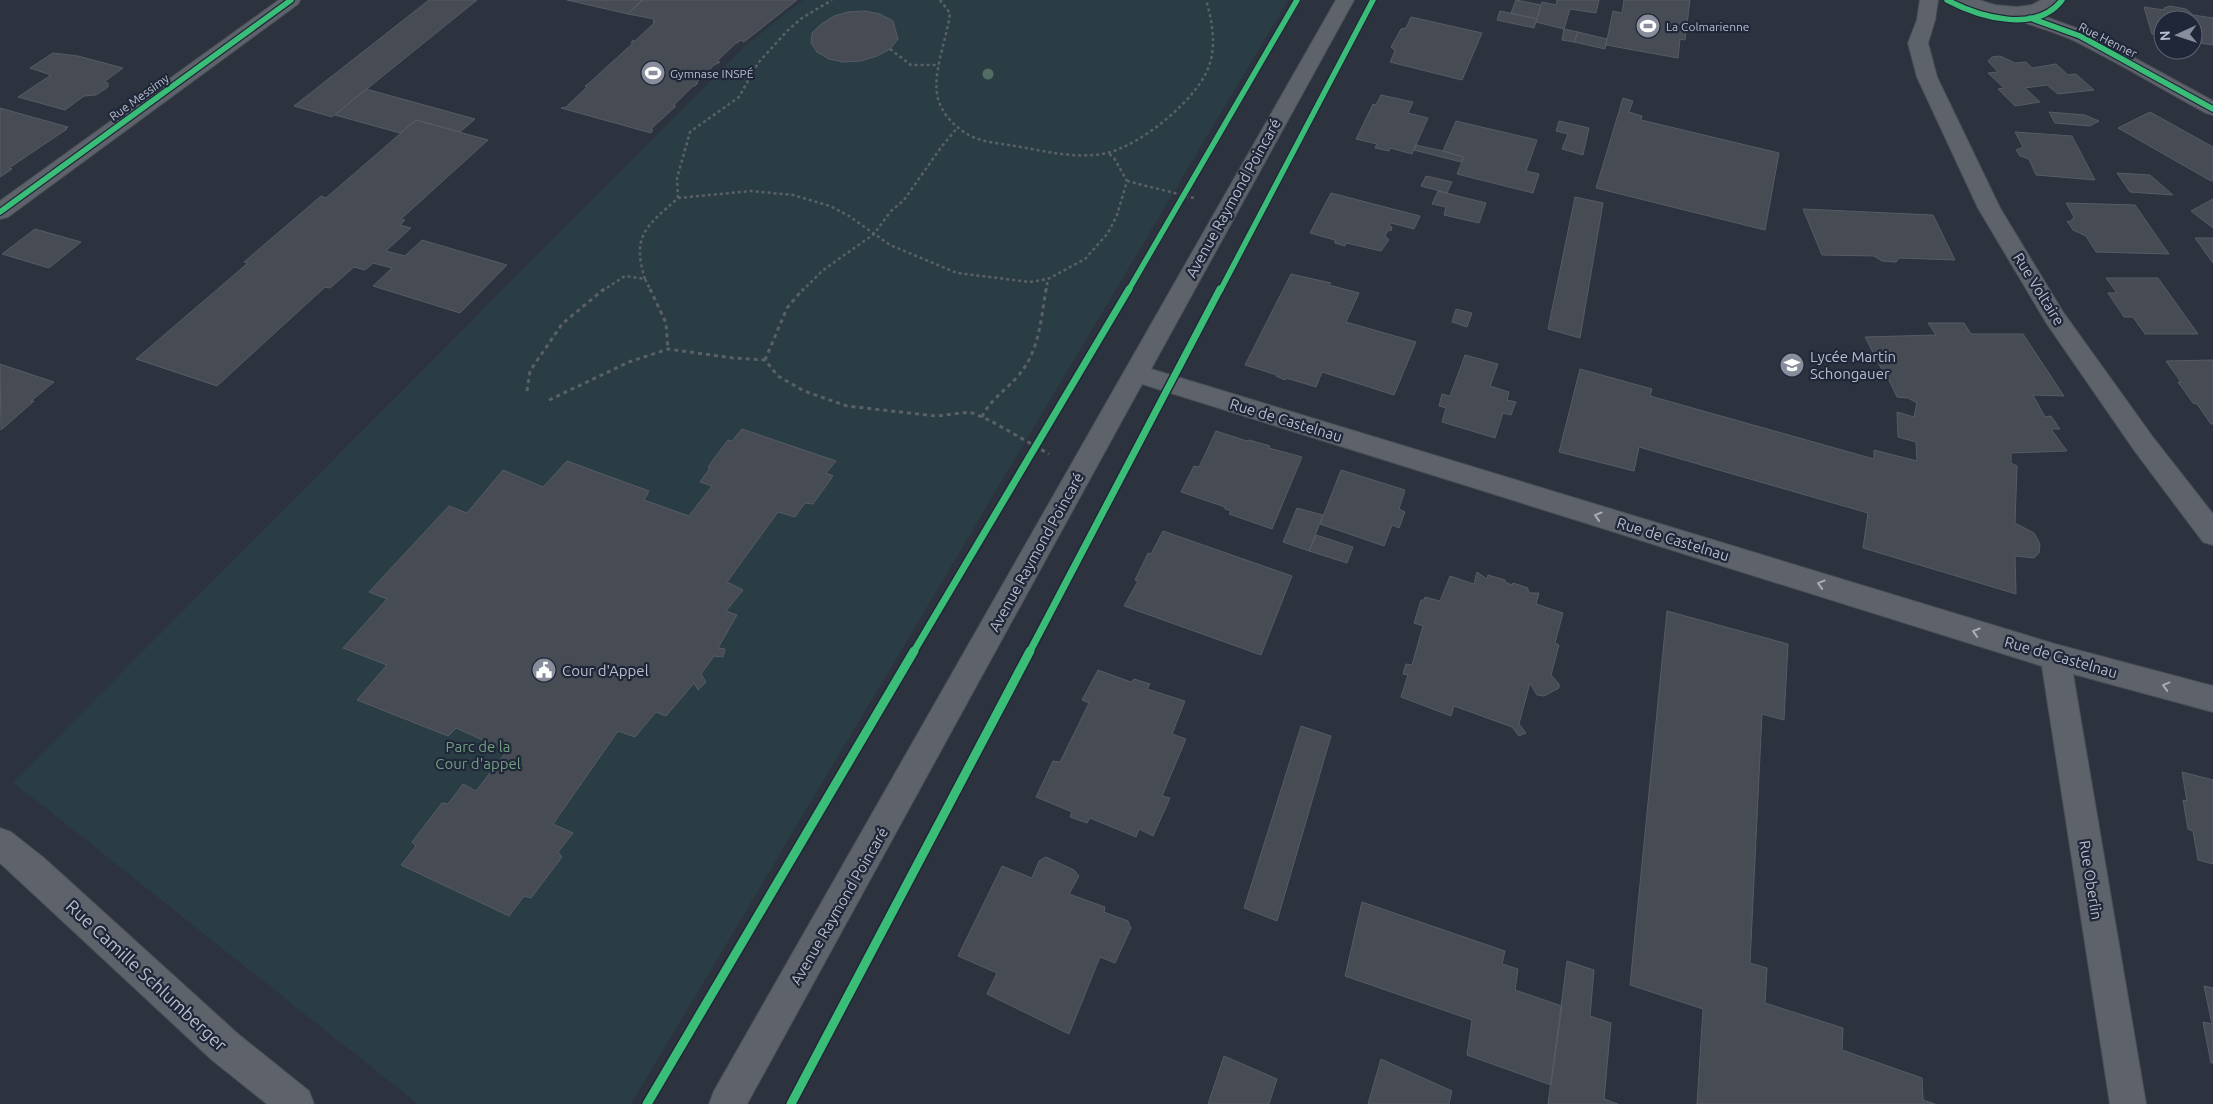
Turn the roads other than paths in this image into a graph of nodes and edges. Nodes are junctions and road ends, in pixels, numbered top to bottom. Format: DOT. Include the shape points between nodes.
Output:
graph roads {
  1 [pos="291,0"];
  2 [pos="1345,0"];
  3 [pos="1962,0"];
  4 [pos="2050,2"];
  5 [pos="1981,8"];
  6 [pos="1928,10"];
  7 [pos="2016,13"];
  8 [pos="2080,36"];
  9 [pos="2213,109"];
  10 [pos="0,212"];
  11 [pos="1135,373"];
  12 [pos="2213,534"];
  13 [pos="2055,657"];
  14 [pos="2213,699"];
  15 [pos="0,844"];
  16 [pos="296,1104"];
  17 [pos="727,1104"];
  18 [pos="2128,1104"];
  1 -- 10 [label="street, Rue Messimy"];
  2 -- 11 [label="street, Avenue Raymond Poincaré"];
  3 -- 5 [label="street"];
  4 -- 7 [label="street" via="2036,11"];
  4 -- 8 [label="street, Rue Henner"];
  5 -- 6 [label="street, Rue Voltaire"];
  5 -- 7 [label="street"];
  6 -- 12 [label="street, Rue Voltaire" via="1918,43 1927,77 1989,208 2056,318 2143,442"];
  7 -- 8 [label="street, Rue Henner"];
  8 -- 9 [label="street, Rue Henner"];
  13 -- 11 [label="street, Rue de Castelnau, one-way"];
  11 -- 17 [label="street, Avenue Raymond Poincaré"];
  14 -- 13 [label="street, Rue de Castelnau, one-way"];
  13 -- 18 [label="street, Rue Oberlin"];
  15 -- 16 [label="street, Rue Camille Schlumberger" via="32,869 225,1047"];
}
